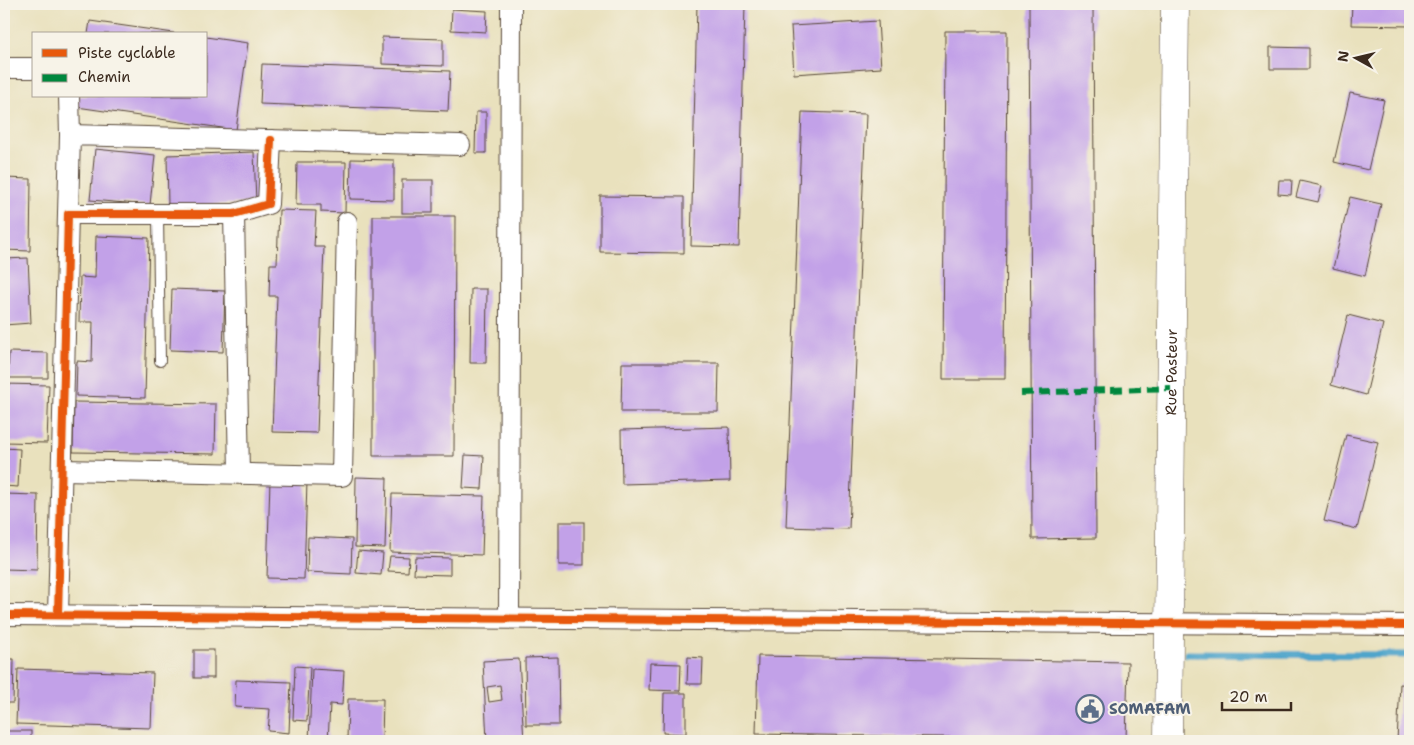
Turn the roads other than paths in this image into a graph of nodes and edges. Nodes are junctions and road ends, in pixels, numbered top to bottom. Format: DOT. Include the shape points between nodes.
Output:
graph roads {
  1 [pos="511,4"];
  2 [pos="1175,4"];
  3 [pos="4,68"];
  4 [pos="32,68"];
  5 [pos="69,98"];
  6 [pos="70,135"];
  7 [pos="271,140"];
  8 [pos="460,145"];
  9 [pos="68,214"];
  10 [pos="158,214"];
  11 [pos="234,214"];
  12 [pos="347,222"];
  13 [pos="160,361"];
  14 [pos="62,470"];
  15 [pos="240,473"];
  16 [pos="4,615"];
  17 [pos="58,615"];
  18 [pos="509,618"];
  19 [pos="1169,624"];
  20 [pos="1410,625"];
  21 [pos="1168,741"];
  1 -- 18 [label="street"];
  2 -- 19 [label="main road, Rue Pasteur"];
  3 -- 4 [label="street"];
  5 -- 6 [label="street"];
  6 -- 7 [label="street"];
  6 -- 9 [label="street"];
  7 -- 8 [label="street"];
  7 -- 11 [label="street" via="268,204"];
  9 -- 10 [label="street"];
  9 -- 14 [label="street"];
  10 -- 11 [label="street"];
  10 -- 13 [label="lane"];
  11 -- 15 [label="street"];
  12 -- 15 [label="street" via="342,476"];
  14 -- 15 [label="street"];
  14 -- 17 [label="street"];
  16 -- 17 [label="street"];
  17 -- 18 [label="street"];
  18 -- 19 [label="street"];
  19 -- 20 [label="street"];
  19 -- 21 [label="main road, Rue Pasteur"];
}
